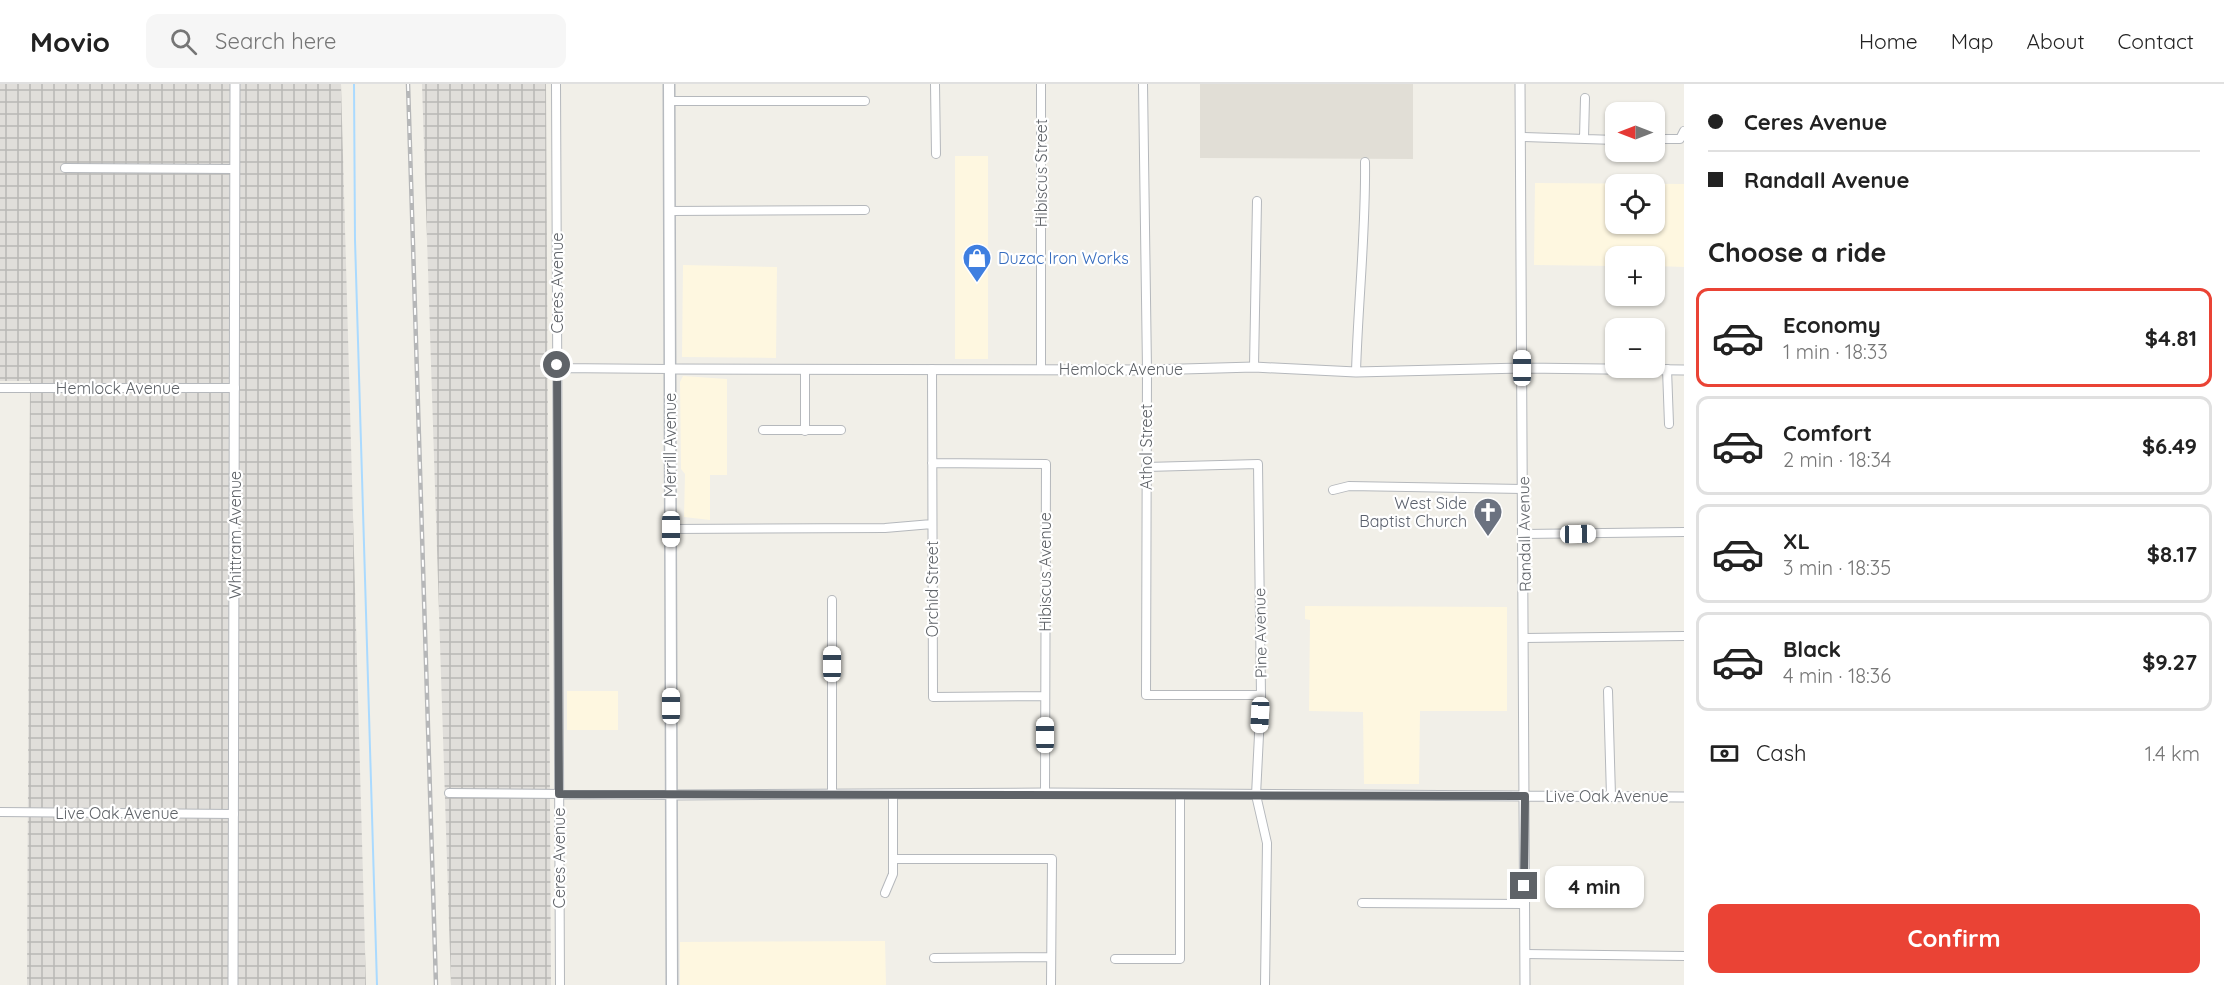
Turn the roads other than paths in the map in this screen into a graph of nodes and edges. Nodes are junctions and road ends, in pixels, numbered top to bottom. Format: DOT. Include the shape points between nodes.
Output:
graph roads {
  1 [pos="235,84"];
  2 [pos="556,84"];
  3 [pos="669,84"];
  4 [pos="936,84"];
  5 [pos="1041,84"];
  6 [pos="1143,84"];
  7 [pos="1521,84"];
  8 [pos="1585,98"];
  9 [pos="669,101"];
  10 [pos="865,101"];
  11 [pos="1684,131"];
  12 [pos="1521,137"];
  13 [pos="1584,138"];
  14 [pos="1605,139"];
  15 [pos="1665,140"];
  16 [pos="936,153"];
  17 [pos="1365,162"];
  18 [pos="65,168"];
  19 [pos="235,169"];
  20 [pos="1257,201"];
  21 [pos="865,210"];
  22 [pos="669,211"];
  23 [pos="1254,367"];
  24 [pos="557,368"];
  25 [pos="1522,368"];
  26 [pos="670,369"];
  27 [pos="805,369"];
  28 [pos="932,369"];
  29 [pos="1667,369"];
  30 [pos="1041,370"];
  31 [pos="1147,370"];
  32 [pos="1684,370"];
  33 [pos="1356,372"];
  34 [pos="0,388"];
  35 [pos="235,388"];
  36 [pos="1669,424"];
  37 [pos="841,429"];
  38 [pos="763,430"];
  39 [pos="805,431"];
  40 [pos="932,463"];
  41 [pos="1146,467"];
  42 [pos="1523,489"];
  43 [pos="1333,490"];
  44 [pos="932,524"];
  45 [pos="671,529"];
  46 [pos="1684,532"];
  47 [pos="1523,534"];
  48 [pos="832,600"];
  49 [pos="1684,636"];
  50 [pos="1525,638"];
  51 [pos="1608,691"];
  52 [pos="1261,695"];
  53 [pos="1045,696"];
  54 [pos="449,793"];
  55 [pos="832,793"];
  56 [pos="1045,793"];
  57 [pos="559,794"];
  58 [pos="893,794"];
  59 [pos="1180,794"];
  60 [pos="671,795"];
  61 [pos="1256,795"];
  62 [pos="1525,796"];
  63 [pos="1611,796"];
  64 [pos="1684,797"];
  65 [pos="0,812"];
  66 [pos="234,813"];
  67 [pos="893,859"];
  68 [pos="885,893"];
  69 [pos="1362,903"];
  70 [pos="1524,904"];
  71 [pos="1525,954"];
  72 [pos="1684,956"];
  73 [pos="1051,957"];
  74 [pos="934,958"];
  75 [pos="1116,959"];
  76 [pos="233,985"];
  77 [pos="560,985"];
  78 [pos="672,985"];
  79 [pos="1051,985"];
  80 [pos="1265,985"];
  81 [pos="1525,985"];
  1 -- 19 [label="street, Whittram Avenue"];
  2 -- 24 [label="street, Ceres Avenue"];
  3 -- 9 [label="main road, Merrill Avenue"];
  4 -- 16 [label="street"];
  5 -- 30 [label="street, Hibiscus Street"];
  6 -- 31 [label="street, Athol Street"];
  7 -- 12 [label="street, Randall Avenue"];
  8 -- 13 [label="street"];
  9 -- 10 [label="street"];
  9 -- 22 [label="main road, Merrill Avenue"];
  11 -- 15 [label="street" via="1680,139"];
  12 -- 13 [label="street"];
  12 -- 25 [label="street, Randall Avenue"];
  13 -- 14 [label="street"];
  17 -- 33 [label="street" via="1366,213"];
  18 -- 19 [label="street"];
  19 -- 35 [label="street, Whittram Avenue"];
  20 -- 23 [label="street"];
  21 -- 22 [label="street"];
  22 -- 26 [label="main road, Merrill Avenue"];
  23 -- 31 [label="street, Hemlock Avenue"];
  23 -- 33 [label="street, Hemlock Avenue"];
  24 -- 26 [label="street, Hemlock Avenue"];
  24 -- 57 [label="street, Ceres Avenue"];
  25 -- 29 [label="street, Hemlock Avenue"];
  25 -- 33 [label="street, Hemlock Avenue"];
  25 -- 42 [label="street, Randall Avenue"];
  26 -- 27 [label="street, Hemlock Avenue"];
  26 -- 45 [label="main road, Merrill Avenue"];
  27 -- 28 [label="street, Hemlock Avenue"];
  27 -- 39 [label="street"];
  28 -- 30 [label="street, Hemlock Avenue"];
  28 -- 40 [label="street, Orchid Street"];
  29 -- 32 [label="street, Hemlock Avenue"];
  29 -- 36 [label="street"];
  30 -- 31 [label="street, Hemlock Avenue"];
  31 -- 41 [label="street, Athol Street"];
  34 -- 35 [label="street, Hemlock Avenue"];
  35 -- 66 [label="street, Whittram Avenue"];
  37 -- 39 [label="street"];
  38 -- 39 [label="street"];
  40 -- 44 [label="street, Orchid Street"];
  40 -- 53 [label="street, Hibiscus Avenue" via="1046,464"];
  41 -- 52 [label="street, Athol Street" via="1146,695"];
  41 -- 52 [label="street, Pine Avenue" via="1258,464"];
  42 -- 43 [label="street" via="1349,486"];
  42 -- 47 [label="street, Randall Avenue"];
  44 -- 45 [label="street" via="885,528"];
  44 -- 53 [label="street, Orchid Street" via="933,697"];
  45 -- 60 [label="main road, Merrill Avenue"];
  46 -- 47 [label="street"];
  47 -- 50 [label="street, Randall Avenue"];
  48 -- 55 [label="street"];
  49 -- 50 [label="street"];
  50 -- 62 [label="street, Randall Avenue"];
  51 -- 63 [label="street"];
  52 -- 61 [label="street, Pine Avenue"];
  53 -- 56 [label="street, Hibiscus Avenue"];
  54 -- 57 [label="street, Live Oak Avenue"];
  55 -- 58 [label="street, Live Oak Avenue"];
  55 -- 60 [label="street, Live Oak Avenue"];
  56 -- 58 [label="street, Live Oak Avenue"];
  56 -- 59 [label="street, Live Oak Avenue"];
  57 -- 60 [label="street, Live Oak Avenue"];
  57 -- 77 [label="street, Ceres Avenue"];
  58 -- 67 [label="street"];
  59 -- 61 [label="street, Live Oak Avenue"];
  59 -- 75 [label="street" via="1180,959"];
  60 -- 78 [label="main road, Merrill Avenue"];
  61 -- 62 [label="street, Live Oak Avenue"];
  61 -- 80 [label="street, Pine Avenue" via="1267,843"];
  62 -- 63 [label="street, Live Oak Avenue"];
  62 -- 70 [label="street, Randall Avenue"];
  63 -- 64 [label="street, Live Oak Avenue"];
  65 -- 66 [label="street, Live Oak Avenue"];
  66 -- 76 [label="street, Whittram Avenue"];
  67 -- 68 [label="street" via="893,874"];
  67 -- 73 [label="street" via="1052,859"];
  69 -- 70 [label="street"];
  70 -- 71 [label="street, Randall Avenue"];
  71 -- 72 [label="street"];
  71 -- 81 [label="street, Randall Avenue"];
  73 -- 74 [label="street"];
  73 -- 79 [label="street"];
}
